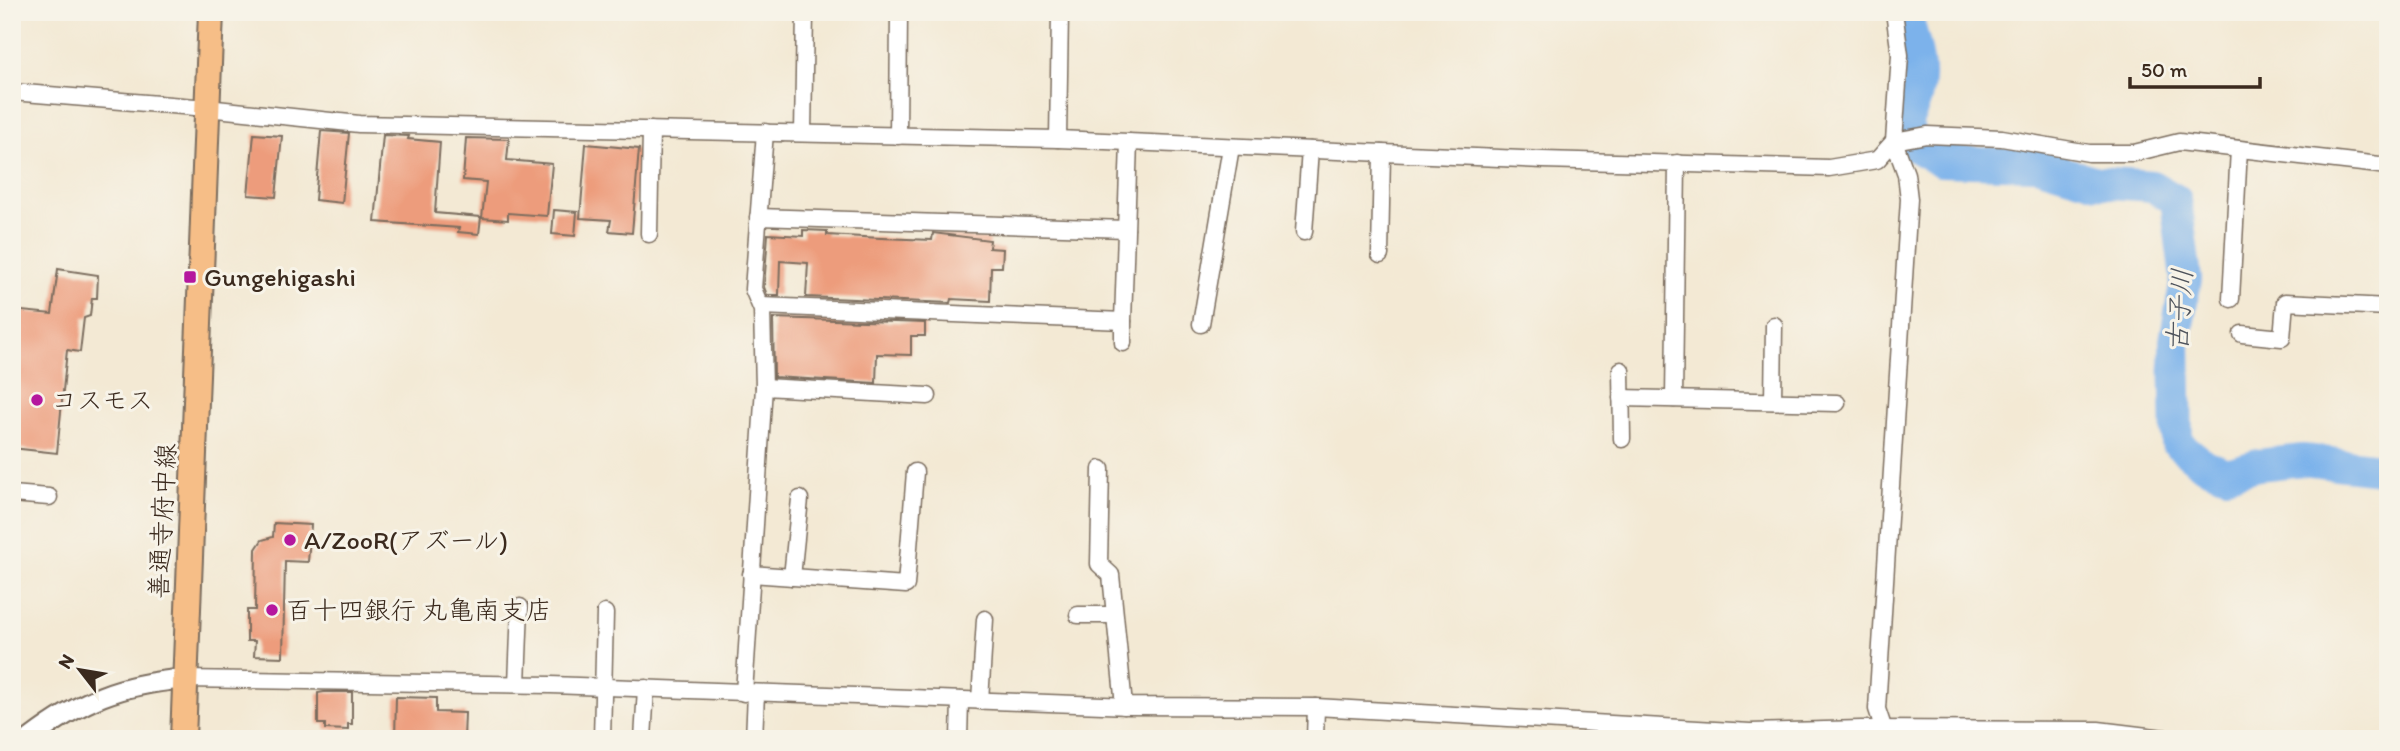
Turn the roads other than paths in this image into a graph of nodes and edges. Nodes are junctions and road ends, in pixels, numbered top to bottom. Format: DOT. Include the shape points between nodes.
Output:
graph roads {
  1 [pos="211,12"];
  2 [pos="805,12"];
  3 [pos="899,12"];
  4 [pos="1060,12"];
  5 [pos="1894,12"];
  6 [pos="12,92"];
  7 [pos="207,108"];
  8 [pos="651,130"];
  9 [pos="765,132"];
  10 [pos="803,133"];
  11 [pos="898,136"];
  12 [pos="1058,139"];
  13 [pos="1898,139"];
  14 [pos="1129,142"];
  15 [pos="1231,146"];
  16 [pos="2239,149"];
  17 [pos="1310,150"];
  18 [pos="1382,153"];
  19 [pos="1677,163"];
  20 [pos="2388,166"];
  21 [pos="758,217"];
  22 [pos="1126,229"];
  23 [pos="1304,232"];
  24 [pos="649,234"];
  25 [pos="1380,255"];
  26 [pos="2231,299"];
  27 [pos="761,306"];
  28 [pos="2388,307"];
  29 [pos="1123,321"];
  30 [pos="1201,324"];
  31 [pos="1774,325"];
  32 [pos="2242,334"];
  33 [pos="1123,343"];
  34 [pos="1621,370"];
  35 [pos="764,387"];
  36 [pos="928,396"];
  37 [pos="1622,398"];
  38 [pos="1674,400"];
  39 [pos="1773,401"];
  40 [pos="1838,403"];
  41 [pos="1622,439"];
  42 [pos="1101,469"];
  43 [pos="915,472"];
  44 [pos="12,494"];
  45 [pos="49,497"];
  46 [pos="800,499"];
  47 [pos="751,574"];
  48 [pos="792,577"];
  49 [pos="520,607"];
  50 [pos="605,613"];
  51 [pos="1078,615"];
  52 [pos="1113,615"];
  53 [pos="985,619"];
  54 [pos="184,679"];
  55 [pos="517,684"];
  56 [pos="602,687"];
  57 [pos="646,688"];
  58 [pos="750,693"];
  59 [pos="960,700"];
  60 [pos="980,701"];
  61 [pos="1124,706"];
  62 [pos="1316,707"];
  63 [pos="1885,734"];
  64 [pos="30,739"];
  65 [pos="183,739"];
  66 [pos="602,739"];
  67 [pos="643,739"];
  68 [pos="754,739"];
  69 [pos="960,739"];
  70 [pos="1315,739"];
  71 [pos="2172,739"];
  1 -- 7 [label="main road, 善通寺府中線"];
  2 -- 10 [label="street"];
  3 -- 11 [label="street"];
  4 -- 12 [label="street"];
  5 -- 13 [label="street" via="1900,55"];
  6 -- 7 [label="street"];
  7 -- 8 [label="street" via="359,124"];
  7 -- 54 [label="main road, 善通寺府中線"];
  8 -- 9 [label="street"];
  8 -- 24 [label="street"];
  9 -- 10 [label="street"];
  9 -- 21 [label="street"];
  10 -- 11 [label="street"];
  11 -- 12 [label="street"];
  12 -- 14 [label="street"];
  13 -- 16 [label="street" via="1927,135 2002,138 2089,153 2134,153 2179,142"];
  13 -- 19 [label="street" via="1877,160 1829,168"];
  13 -- 63 [label="street" via="1909,199 1877,709"];
  14 -- 15 [label="street"];
  14 -- 22 [label="street"];
  15 -- 17 [label="street"];
  15 -- 30 [label="street"];
  16 -- 20 [label="street"];
  16 -- 26 [label="street"];
  17 -- 18 [label="street"];
  17 -- 23 [label="street"];
  18 -- 19 [label="street"];
  18 -- 25 [label="street"];
  19 -- 38 [label="street"];
  21 -- 22 [label="street"];
  21 -- 27 [label="street" via="753,289"];
  22 -- 29 [label="street"];
  27 -- 29 [label="street"];
  27 -- 35 [label="street"];
  28 -- 32 [label="street" via="2285,302 2282,338"];
  29 -- 33 [label="street"];
  31 -- 39 [label="street"];
  34 -- 37 [label="street"];
  35 -- 36 [label="street"];
  35 -- 47 [label="street"];
  37 -- 38 [label="street"];
  37 -- 41 [label="street"];
  38 -- 39 [label="street"];
  39 -- 40 [label="street"];
  42 -- 52 [label="street" via="1099,564 1111,575"];
  43 -- 48 [label="street" via="906,585"];
  44 -- 45 [label="street"];
  46 -- 48 [label="street"];
  47 -- 48 [label="street"];
  47 -- 58 [label="street"];
  49 -- 55 [label="street"];
  50 -- 56 [label="street"];
  51 -- 52 [label="street"];
  52 -- 61 [label="street"];
  53 -- 60 [label="street"];
  54 -- 55 [label="street"];
  54 -- 64 [label="street" via="120,688 99,696"];
  54 -- 65 [label="main road, 善通寺府中線"];
  55 -- 56 [label="street"];
  56 -- 57 [label="street"];
  56 -- 66 [label="street"];
  57 -- 58 [label="street"];
  57 -- 67 [label="street"];
  58 -- 59 [label="street"];
  58 -- 68 [label="street"];
  59 -- 60 [label="street"];
  59 -- 69 [label="street"];
  60 -- 61 [label="street"];
  61 -- 62 [label="street"];
  62 -- 63 [label="street" via="1750,732"];
  62 -- 70 [label="street"];
  63 -- 71 [label="street" via="2098,730"];
}
